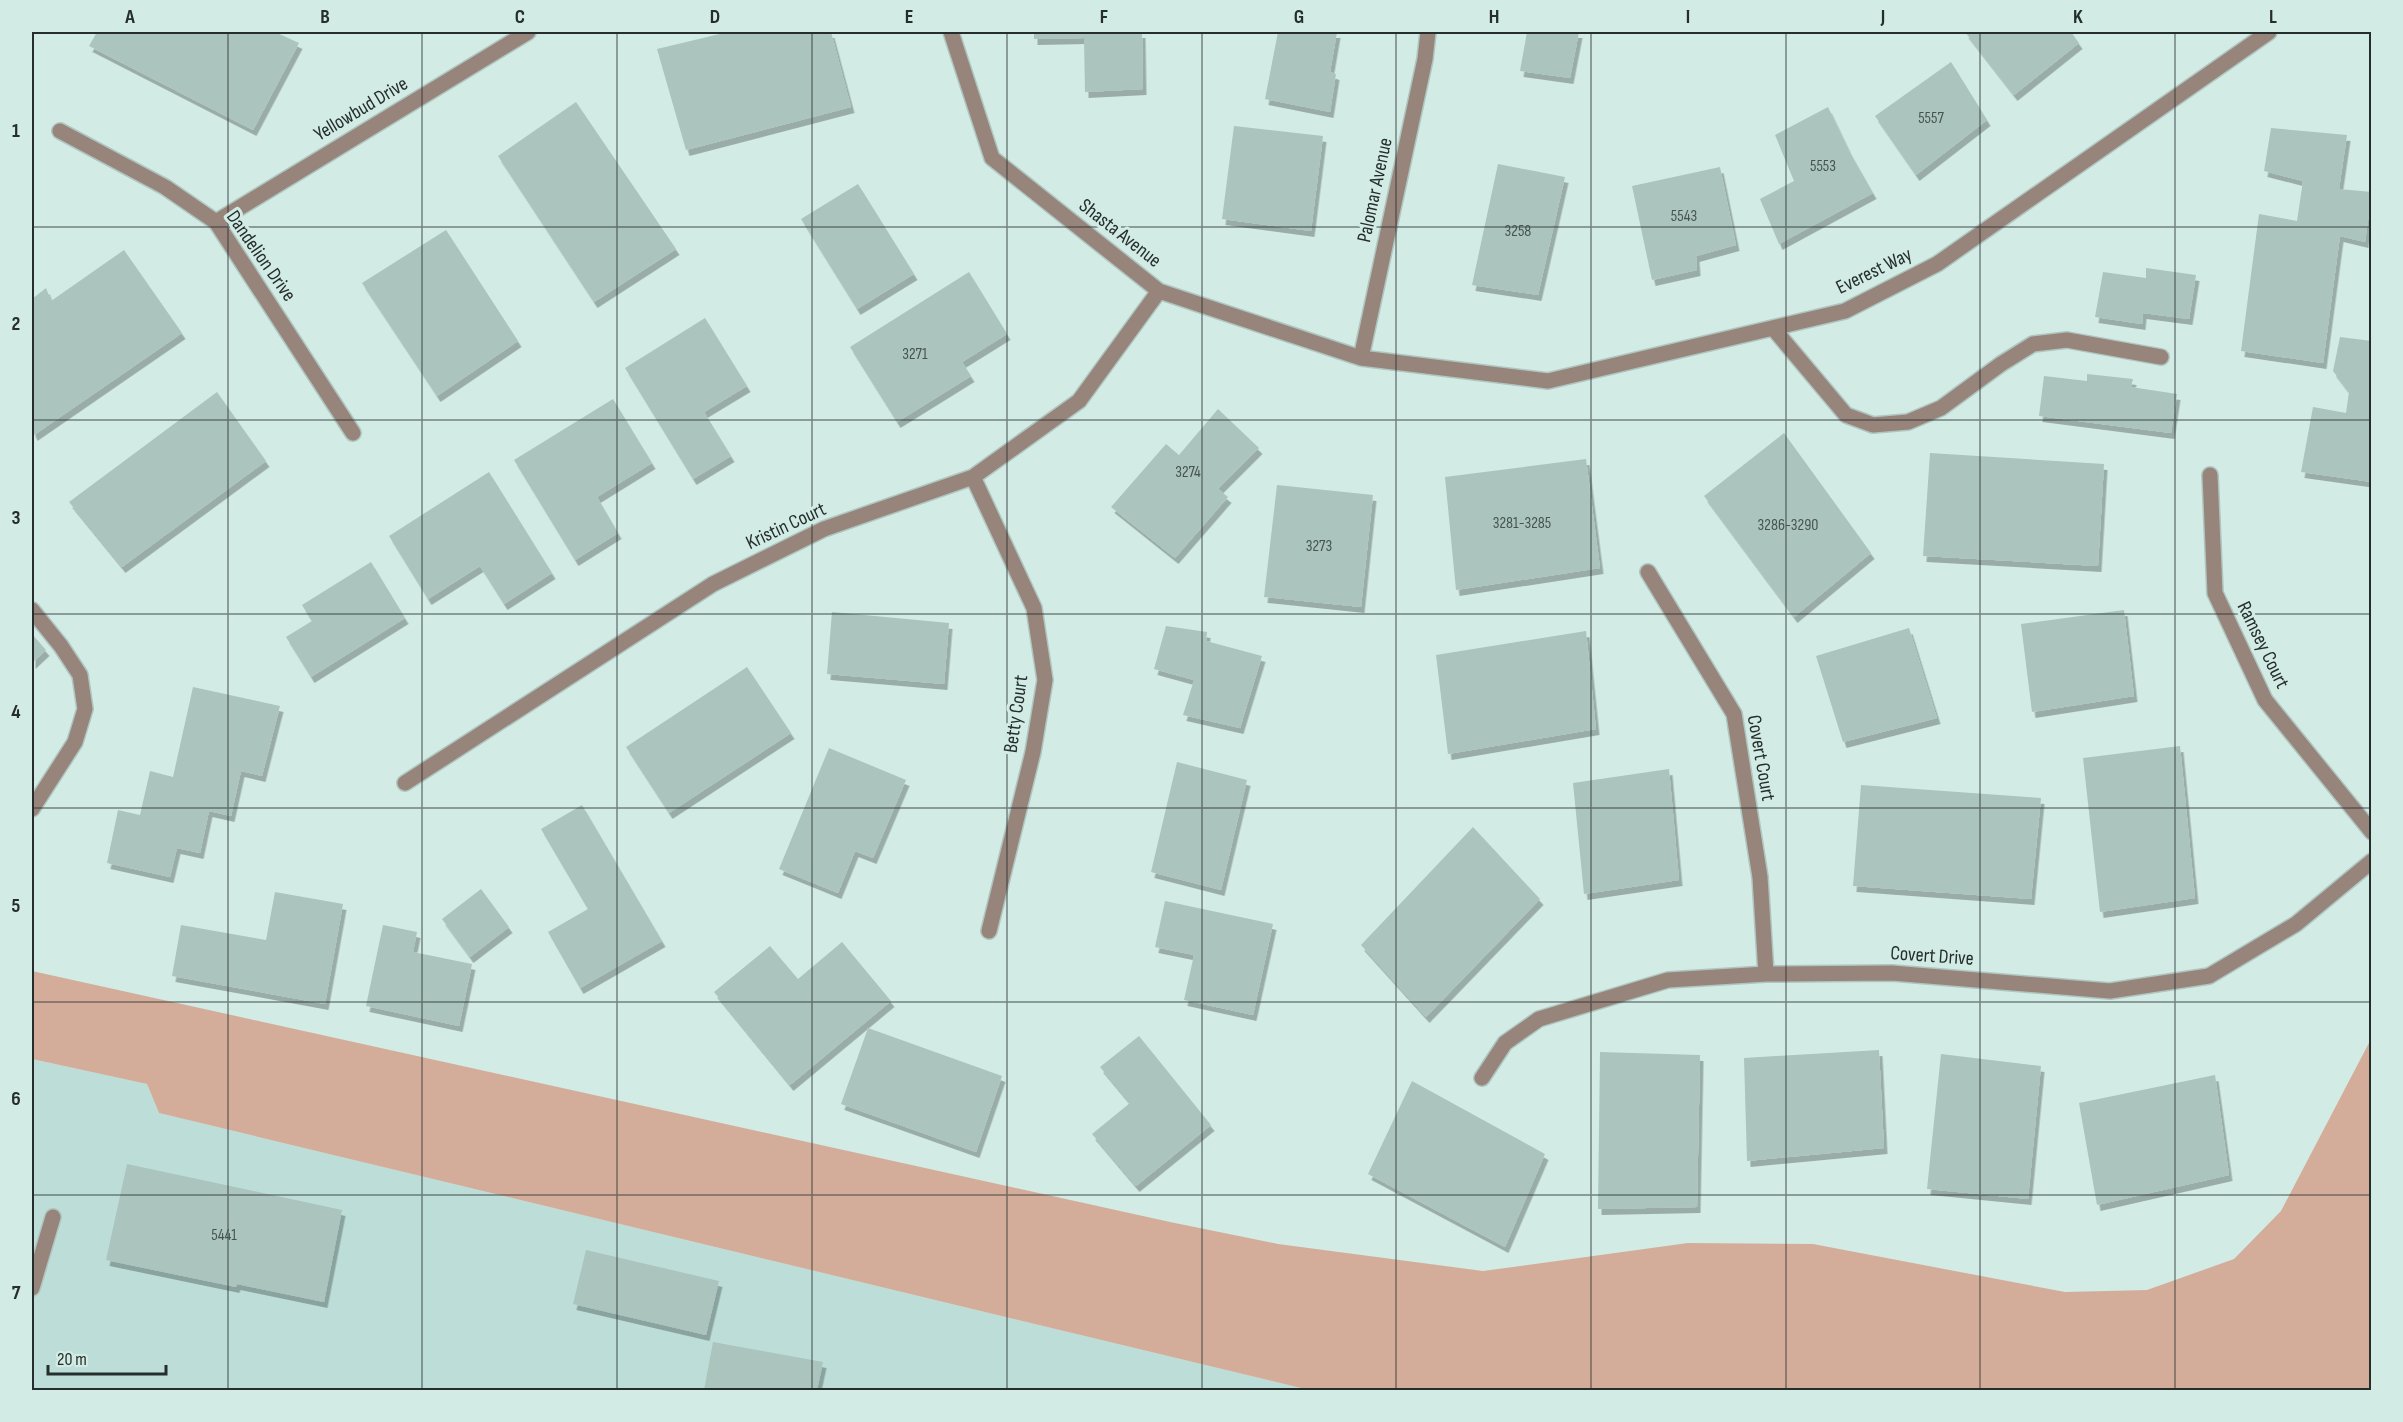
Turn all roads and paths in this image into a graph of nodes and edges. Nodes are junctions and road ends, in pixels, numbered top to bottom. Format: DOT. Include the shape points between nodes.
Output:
graph roads {
  1 [pos="528,32"];
  2 [pos="951,32"];
  3 [pos="1428,32"];
  4 [pos="2269,32"];
  5 [pos="60,131"];
  6 [pos="216,222"];
  7 [pos="1159,291"];
  8 [pos="1773,328"];
  9 [pos="2161,357"];
  10 [pos="1361,358"];
  11 [pos="353,433"];
  12 [pos="2210,475"];
  13 [pos="973,477"];
  14 [pos="1648,572"];
  15 [pos="32,610"];
  16 [pos="405,783"];
  17 [pos="32,809"];
  18 [pos="2372,832"];
  19 [pos="2372,861"];
  20 [pos="989,931"];
  21 [pos="1766,974"];
  22 [pos="1482,1078"];
  23 [pos="53,1217"];
  24 [pos="32,1288"];
  1 -- 6 [label="street, Yellowbud Drive"];
  2 -- 7 [label="street, Shasta Avenue" via="992,159"];
  3 -- 10 [label="street, Palomar Avenue"];
  4 -- 8 [label="street, Everest Way" via="1937,264 1845,311"];
  5 -- 6 [label="street, Dandelion Drive" via="165,187"];
  6 -- 11 [label="street, Dandelion Drive"];
  7 -- 10 [label="street, Shasta Avenue"];
  7 -- 13 [label="street, Kristin Court" via="1079,401"];
  8 -- 9 [label="street" via="1846,415 1873,425 1908,422 1941,408 2033,344 2067,340"];
  8 -- 10 [label="street, Everest Way" via="1548,381"];
  12 -- 18 [label="street, Ramsey Court" via="2215,593 2265,700"];
  13 -- 16 [label="street, Kristin Court" via="824,528 713,584"];
  13 -- 20 [label="street, Betty Court" via="1034,608 1045,680 1033,752"];
  14 -- 21 [label="street, Covert Court" via="1734,714 1760,877"];
  15 -- 17 [label="street" via="80,675 85,709 75,742"];
  19 -- 21 [label="street, Covert Drive" via="2296,924 2209,976 2110,991 1892,974"];
  21 -- 22 [label="street, Covert Drive" via="1668,980 1539,1019 1505,1043"];
  23 -- 24 [label="street"];
}
